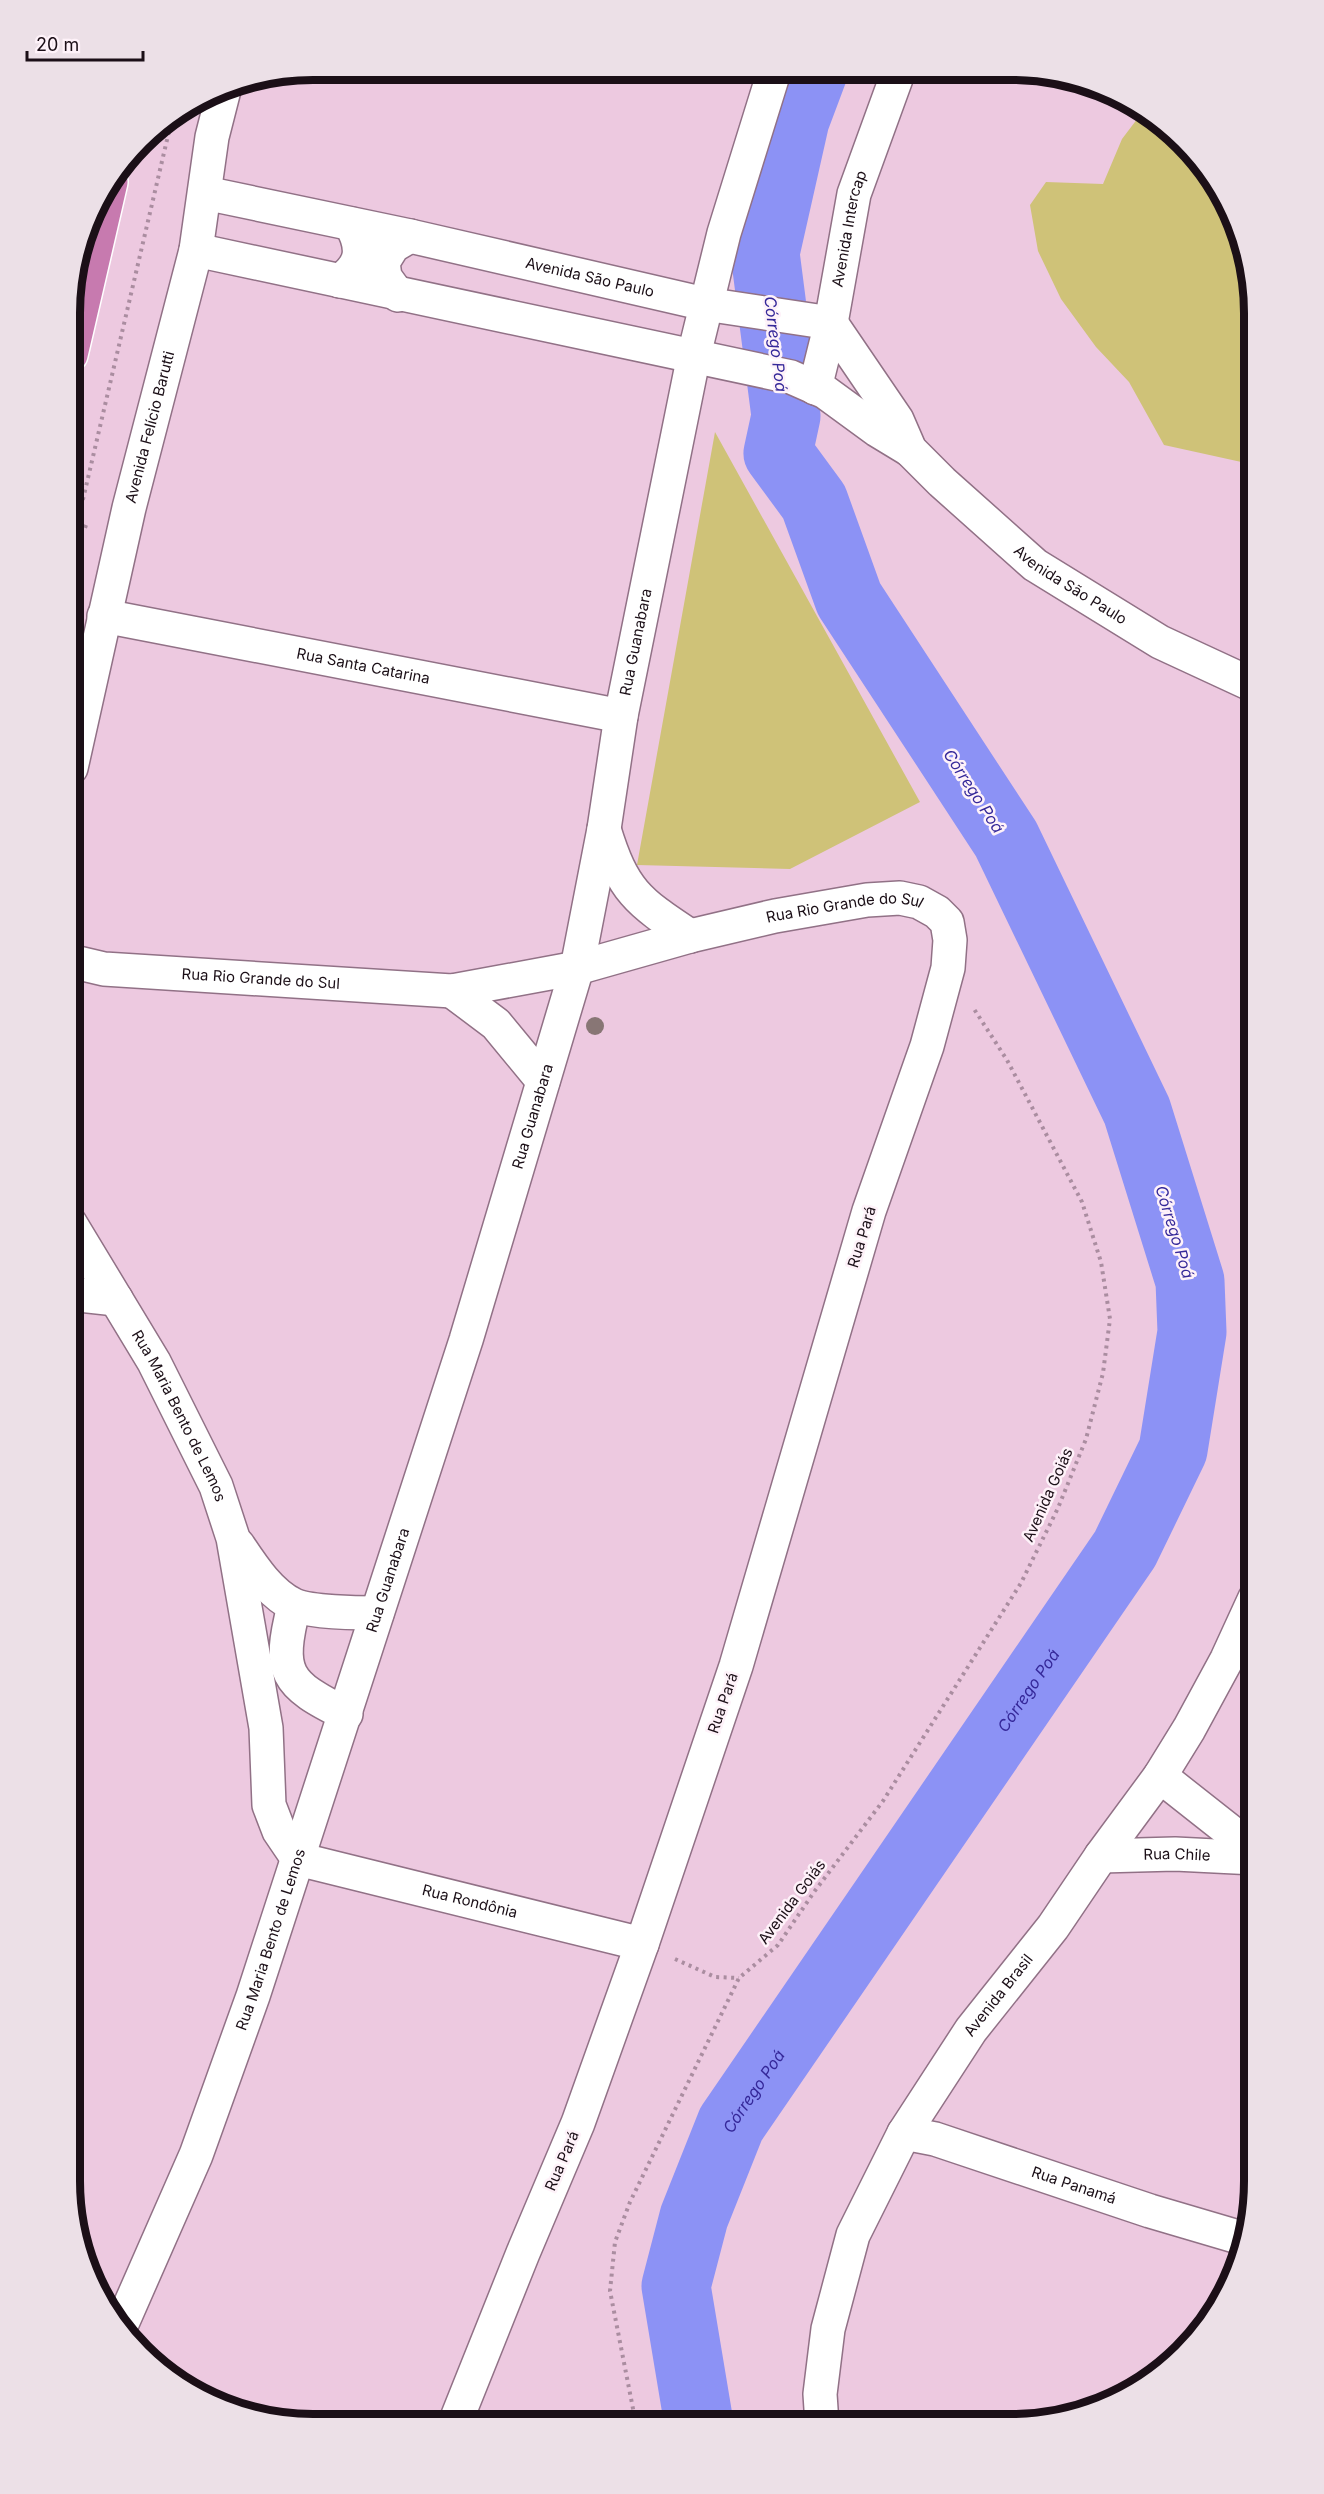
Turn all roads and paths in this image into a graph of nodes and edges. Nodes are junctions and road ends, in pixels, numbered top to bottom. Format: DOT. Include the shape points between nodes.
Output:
graph roads {
  1 [pos="772,80"];
  2 [pos="895,80"];
  3 [pos="222,97"];
  4 [pos="207,105"];
  5 [pos="170,129"];
  6 [pos="212,138"];
  7 [pos="205,194"];
  8 [pos="105,207"];
  9 [pos="351,224"];
  10 [pos="410,236"];
  11 [pos="196,250"];
  12 [pos="340,281"];
  13 [pos="398,295"];
  14 [pos="715,305"];
  15 [pos="80,316"];
  16 [pos="817,321"];
  17 [pos="703,357"];
  18 [pos="802,379"];
  19 [pos="910,450"];
  20 [pos="80,512"];
  21 [pos="87,518"];
  22 [pos="80,526"];
  23 [pos="104,616"];
  24 [pos="1244,681"];
  25 [pos="621,716"];
  26 [pos="80,723"];
  27 [pos="604,829"];
  28 [pos="690,936"];
  29 [pos="80,963"];
  30 [pos="577,968"];
  31 [pos="948,968"];
  32 [pos="452,991"];
  33 [pos="543,1081"];
  34 [pos="80,1240"];
  35 [pos="80,1295"];
  36 [pos="116,1299"];
  37 [pos="233,1538"];
  38 [pos="294,1606"];
  39 [pos="377,1613"];
  40 [pos="1244,1622"];
  41 [pos="289,1671"];
  42 [pos="258,1679"];
  43 [pos="346,1714"];
  44 [pos="1160,1776"];
  45 [pos="1244,1842"];
  46 [pos="1101,1856"];
  47 [pos="1244,1857"];
  48 [pos="298,1859"];
  49 [pos="642,1944"];
  50 [pos="739,1977"];
  51 [pos="904,2133"];
  52 [pos="1238,2237"];
  53 [pos="124,2318"];
  54 [pos="459,2414"];
  55 [pos="634,2414"];
  56 [pos="821,2414"];
  1 -- 14 [label="street" via="724,233"];
  2 -- 16 [label="street, Avenida Intercap" via="854,194"];
  3 -- 6 [label="street, Avenida Felício Barutti"];
  4 -- 6 [label="street"];
  5 -- 20 [label="path"];
  6 -- 7 [label="street, Avenida Felício Barutti"];
  7 -- 9 [label="street, Avenida São Paulo"];
  7 -- 11 [label="street, Avenida Felício Barutti"];
  8 -- 15 [label="highway"];
  9 -- 10 [label="street, Avenida São Paulo"];
  9 -- 12 [label="street" via="359,240 359,256 353,271"];
  10 -- 13 [label="street" via="393,246 383,262 385,277"];
  10 -- 14 [label="street, Avenida São Paulo"];
  11 -- 12 [label="street, Avenida São Paulo"];
  11 -- 23 [label="street, Avenida Felício Barutti"];
  12 -- 13 [label="street, Avenida São Paulo"];
  13 -- 17 [label="street, Avenida São Paulo"];
  14 -- 16 [label="street, Avenida São Paulo"];
  14 -- 17 [label="street"];
  16 -- 18 [label="street, Avenida Intercap"];
  16 -- 19 [label="street, Avenida São Paulo" via="897,420"];
  17 -- 18 [label="street, Avenida São Paulo"];
  17 -- 25 [label="street, Rua Guanabara"];
  18 -- 19 [label="street, Avenida São Paulo"];
  19 -- 24 [label="street, Avenida São Paulo" via="1035,565 1160,642"];
  21 -- 22 [label="path" via="85,528"];
  23 -- 25 [label="street, Rua Santa Catarina"];
  23 -- 26 [label="street, Avenida Felício Barutti"];
  25 -- 27 [label="street, Rua Guanabara"];
  27 -- 28 [label="street" via="626,884 653,912"];
  27 -- 30 [label="street, Rua Guanabara"];
  28 -- 30 [label="street, Rua Rio Grande do Sul"];
  28 -- 31 [label="street, Rua Rio Grande do Sul" via="815,908 900,898 919,902 946,922 950,940"];
  29 -- 32 [label="street, Rua Rio Grande do Sul" via="104,969"];
  30 -- 32 [label="street, Rua Rio Grande do Sul"];
  30 -- 33 [label="street, Rua Guanabara"];
  31 -- 49 [label="street, Rua Pará" via="927,1046 869,1211 736,1666"];
  31 -- 50 [label="path, Avenida Goiás" via="1007,1060 1082,1202 1101,1262 1110,1319 1103,1373 1086,1439 1021,1583 883,1801 778,1945"];
  32 -- 33 [label="street" via="496,1024"];
  33 -- 39 [label="street, Rua Guanabara" via="466,1341"];
  34 -- 36 [label="street, Rua Maria Bento de Lemos"];
  35 -- 36 [label="street"];
  36 -- 37 [label="street, Rua Maria Bento de Lemos" via="154,1362 201,1455"];
  37 -- 38 [label="street, Rua Maria Bento de Lemos" via="259,1577"];
  37 -- 42 [label="street, Rua Maria Bento de Lemos"];
  38 -- 39 [label="street"];
  38 -- 41 [label="street" via="285,1650"];
  39 -- 43 [label="street, Rua Guanabara"];
  40 -- 44 [label="street, Avenida Brasil" via="1190,1729"];
  41 -- 42 [label="street"];
  41 -- 43 [label="street" via="311,1696"];
  42 -- 48 [label="street, Rua Maria Bento de Lemos" via="266,1728 269,1805 279,1831"];
  43 -- 48 [label="street, Rua Guanabara"];
  44 -- 45 [label="street"];
  44 -- 46 [label="street, Avenida Brasil"];
  46 -- 47 [label="street, Rua Chile"];
  46 -- 51 [label="street, Avenida Brasil" via="1053,1927 971,2030"];
  48 -- 49 [label="street, Rua Rondônia"];
  48 -- 53 [label="street, Rua Maria Bento de Lemos" via="196,2155"];
  49 -- 50 [label="path" via="715,1977"];
  49 -- 54 [label="street, Rua Pará" via="578,2123"];
  50 -- 55 [label="path, Avenida Goiás" via="630,2202 615,2242 610,2291"];
  51 -- 52 [label="street, Rua Panamá" via="935,2139"];
  51 -- 56 [label="street, Avenida Brasil" via="852,2235 828,2329"];
}
